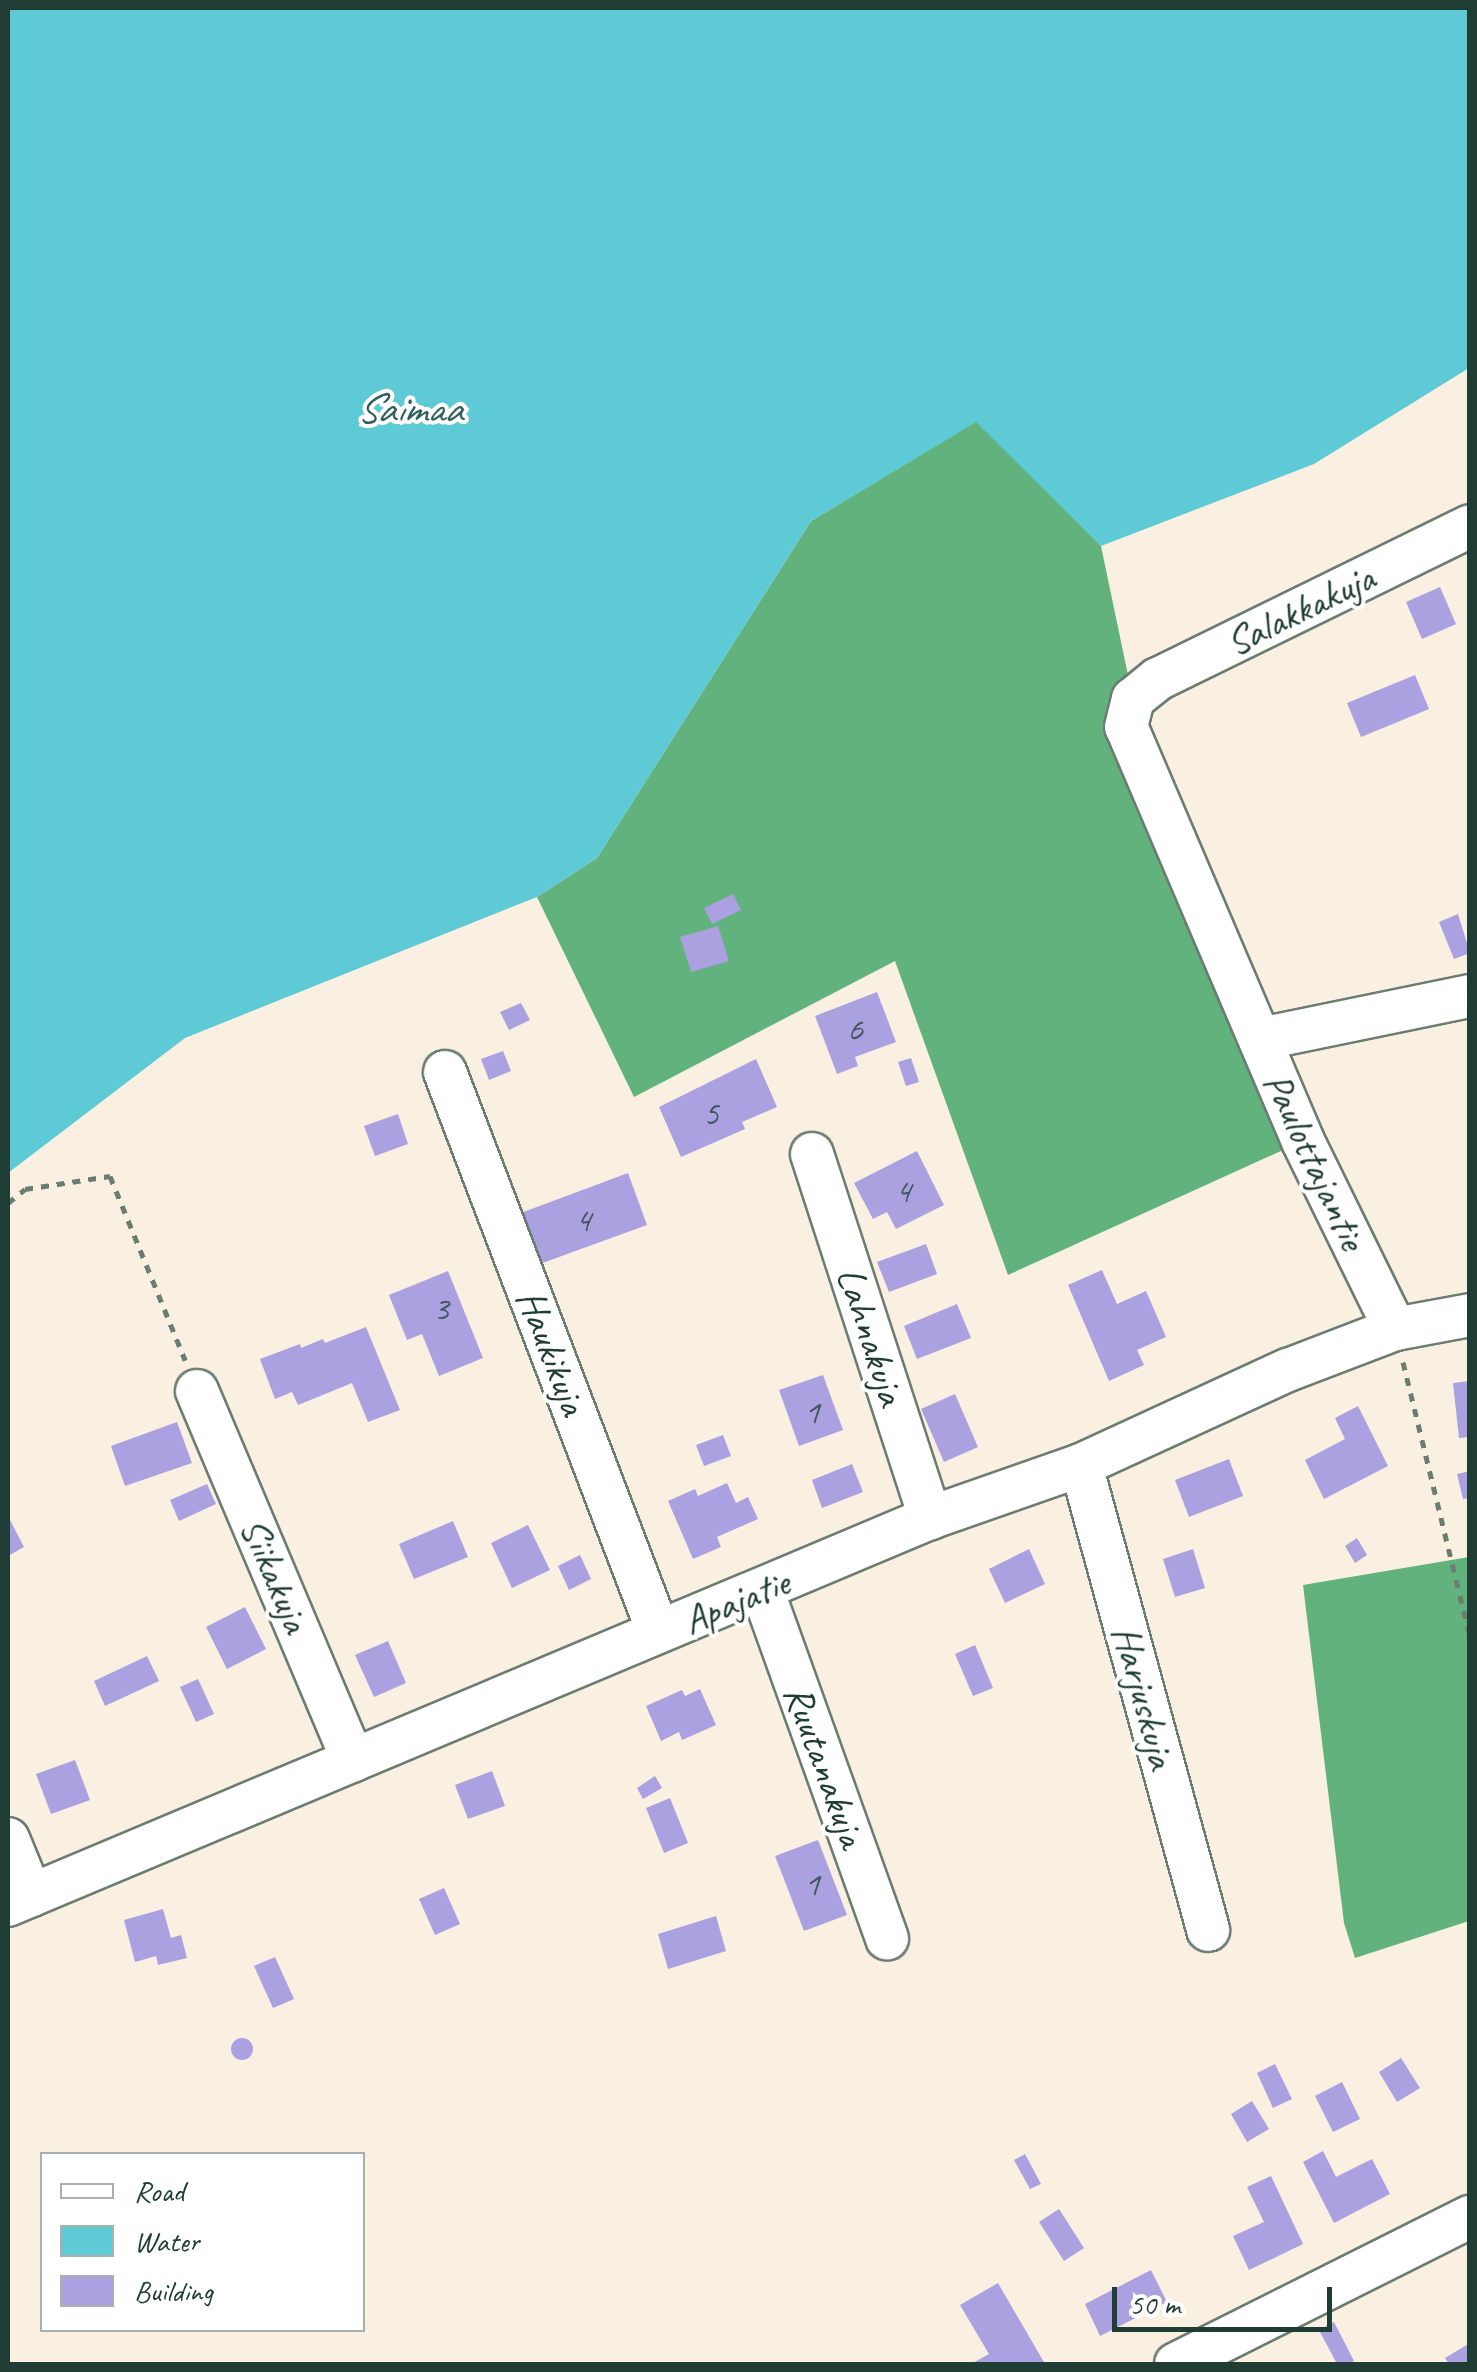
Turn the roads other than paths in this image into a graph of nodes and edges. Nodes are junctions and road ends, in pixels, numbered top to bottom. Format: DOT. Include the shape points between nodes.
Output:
graph roads {
  1 [pos="1470,526"];
  2 [pos="1133,699"];
  3 [pos="1470,996"];
  4 [pos="1260,1039"];
  5 [pos="446,1072"];
  6 [pos="812,1154"];
  7 [pos="1470,1315"];
  8 [pos="1395,1330"];
  9 [pos="197,1390"];
  10 [pos="1080,1465"];
  11 [pos="930,1518"];
  12 [pos="764,1592"];
  13 [pos="658,1631"];
  14 [pos="353,1760"];
  15 [pos="8,1838"];
  16 [pos="19,1900"];
  17 [pos="1208,1930"];
  18 [pos="887,1940"];
  19 [pos="1470,2216"];
  20 [pos="1176,2364"];
  1 -- 2 [label="street, Salakkakuja" via="1158,679"];
  2 -- 4 [label="street, Paulottajantie" via="1126,727"];
  3 -- 4 [label="street"];
  4 -- 8 [label="street, Paulottajantie"];
  5 -- 13 [label="street, Haukikuja"];
  6 -- 11 [label="street, Lahnakuja"];
  7 -- 8 [label="street, Apajatie"];
  8 -- 10 [label="street, Apajatie" via="1288,1370"];
  9 -- 14 [label="street, Siikakuja"];
  10 -- 11 [label="street, Apajatie"];
  10 -- 17 [label="street, Harjuskuja"];
  11 -- 12 [label="street, Apajatie"];
  12 -- 13 [label="street, Apajatie"];
  12 -- 18 [label="street, Ruutanakuja"];
  13 -- 14 [label="street, Apajatie"];
  14 -- 16 [label="street, Apajatie"];
  15 -- 16 [label="street"];
  19 -- 20 [label="street"];
}
